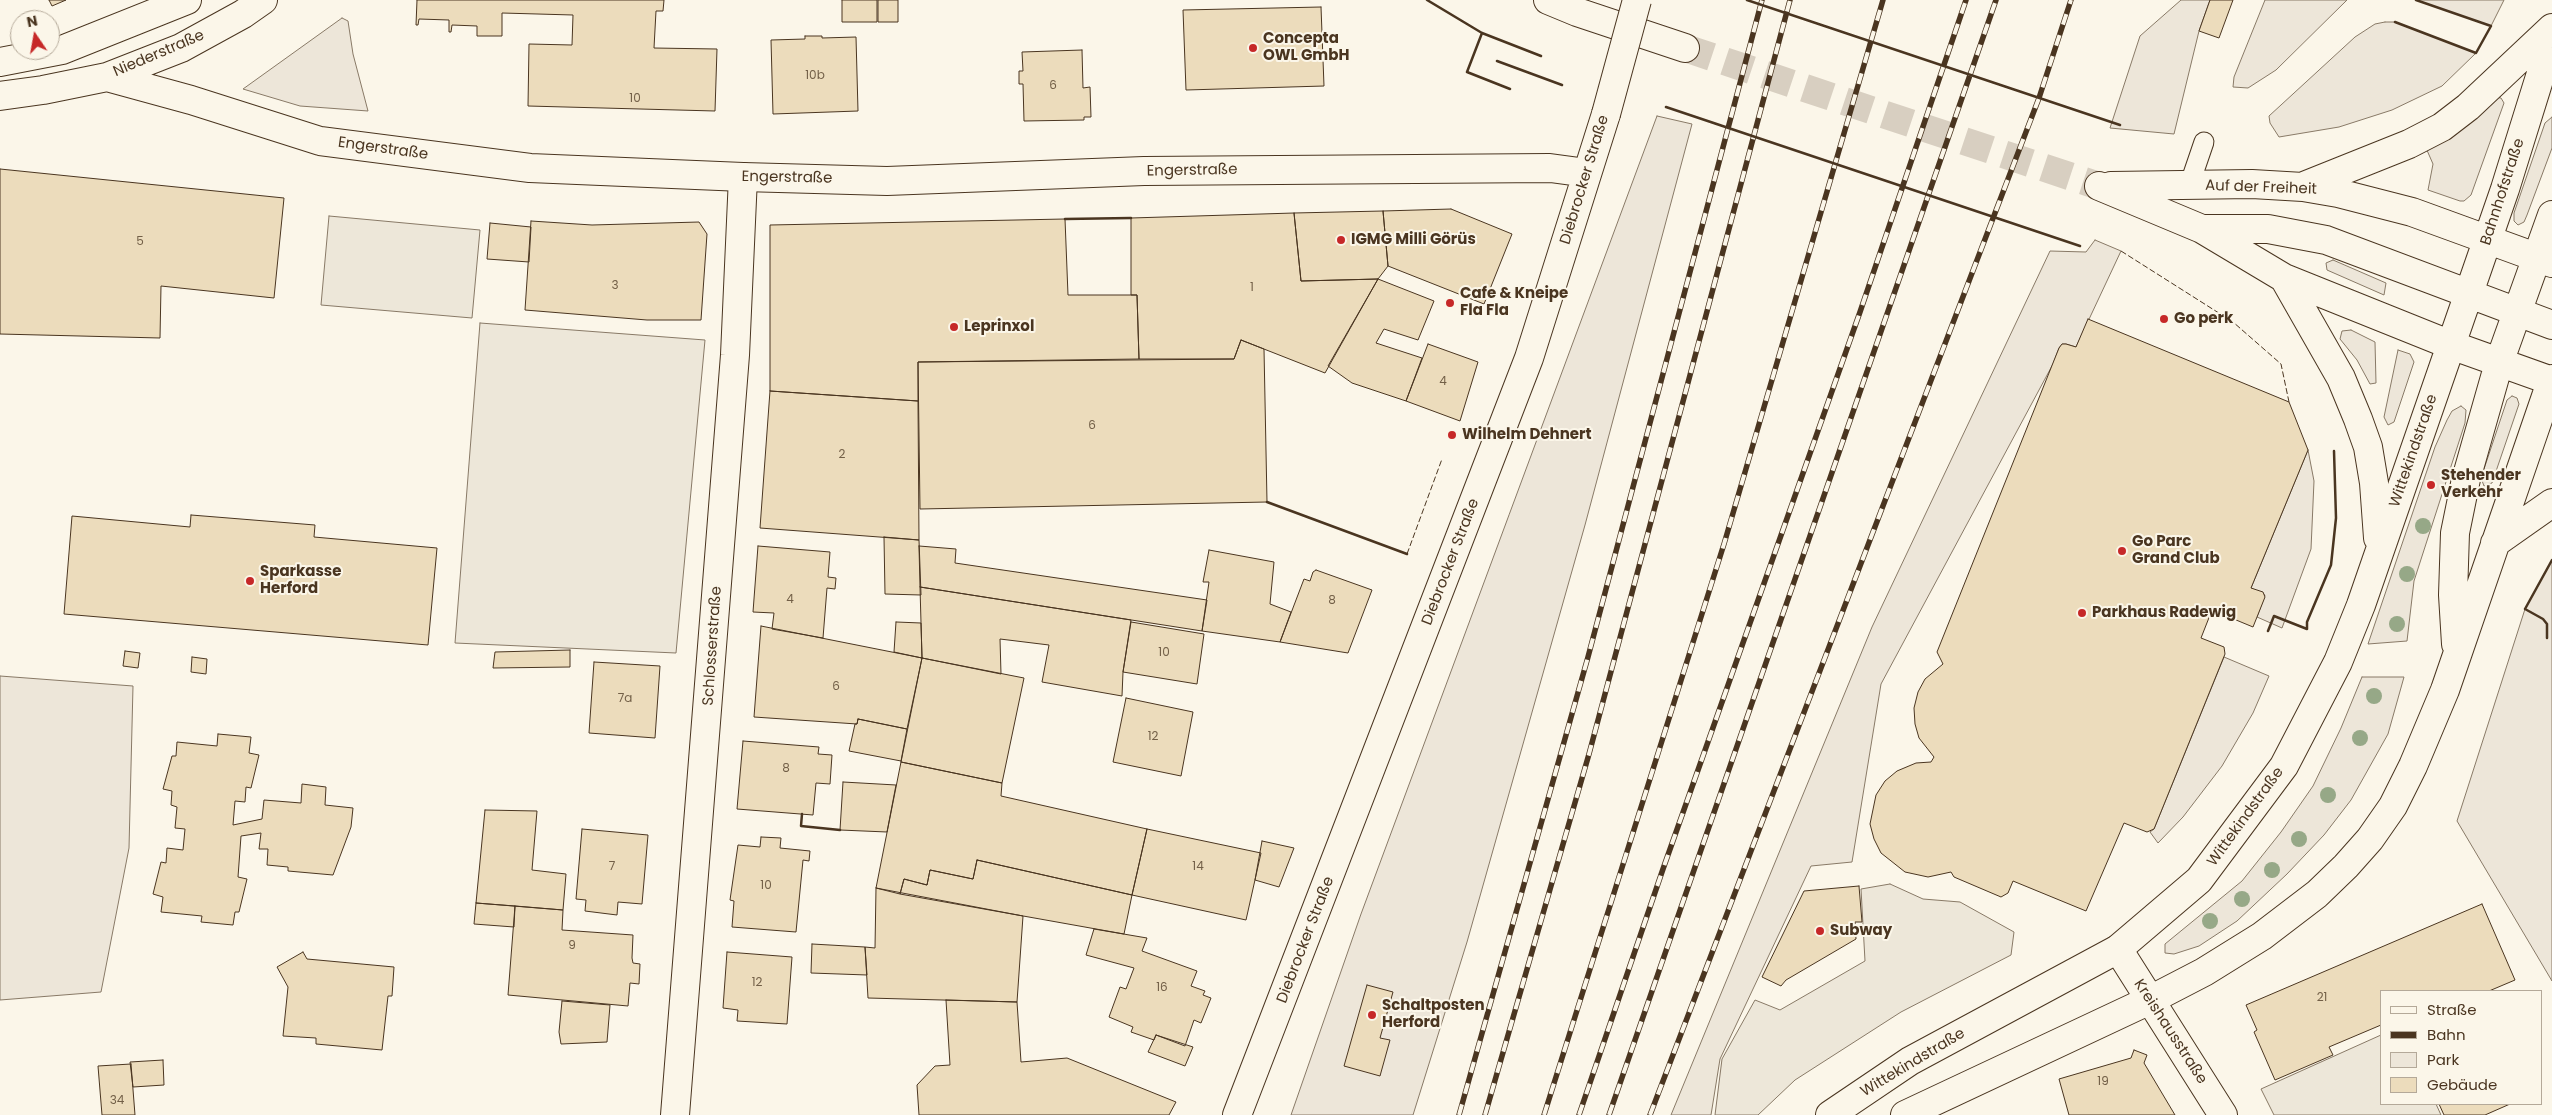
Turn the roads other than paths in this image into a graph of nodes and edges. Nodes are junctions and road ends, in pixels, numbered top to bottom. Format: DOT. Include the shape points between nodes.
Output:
graph roads {
  1 [pos="187,0"];
  2 [pos="263,0"];
  3 [pos="1548,0"];
  4 [pos="1637,0"];
  5 [pos="2552,28"];
  6 [pos="2552,38"];
  7 [pos="1685,48"];
  8 [pos="0,62"];
  9 [pos="107,77"];
  10 [pos="0,96"];
  11 [pos="2204,142"];
  12 [pos="1587,173"];
  13 [pos="743,177"];
  14 [pos="2189,186"];
  15 [pos="2303,187"];
  16 [pos="2552,214"];
  17 [pos="2202,230"];
  18 [pos="2488,241"];
  19 [pos="2545,260"];
  20 [pos="2284,278"];
  21 [pos="2469,295"];
  22 [pos="2518,313"];
  23 [pos="2552,325"];
  24 [pos="2451,345"];
  25 [pos="2499,363"];
  26 [pos="2552,381"];
  27 [pos="2552,503"];
  28 [pos="2495,543"];
  29 [pos="2379,550"];
  30 [pos="2457,658"];
  31 [pos="2118,949"];
  32 [pos="2150,1000"];
  33 [pos="675,1115"];
  34 [pos="1237,1115"];
  35 [pos="1830,1115"];
  36 [pos="1905,1115"];
  37 [pos="2223,1115"];
  1 -- 8 [label="street" via="62,50"];
  2 -- 9 [label="street, Niederstraße" via="181,48"];
  3 -- 7 [label="street"];
  4 -- 12 [label="street, Diebrocker Straße, bridge"];
  5 -- 15 [label="street" via="2468,107 2442,127 2379,157"];
  6 -- 18 [label="street, Bahnhofstraße"];
  9 -- 10 [label="street, Engerstraße"];
  9 -- 13 [label="street, Engerstraße" via="320,141 530,168"];
  11 -- 14 [label="lane"];
  12 -- 13 [label="street, Engerstraße" via="1550,168 1144,171 887,181"];
  12 -- 34 [label="street, Diebrocker Straße" via="1529,358"];
  13 -- 33 [label="street, Schlosserstraße" via="735,355"];
  14 -- 15 [label="street, Auf der Freiheit" via="2252,184"];
  14 -- 17 [label="street, Auf der Freiheit" via="2099,186"];
  15 -- 18 [label="street, Auf der Freiheit" via="2371,200"];
  16 -- 19 [label="street"];
  17 -- 20 [label="street, Auf der Freiheit"];
  17 -- 21 [label="street, Auf der Freiheit" via="2268,229 2326,240 2401,266"];
  18 -- 19 [label="street, Auf der Freiheit"];
  18 -- 21 [label="street, Bahnhofstraße"];
  19 -- 22 [label="street"];
  20 -- 24 [label="street, Auf der Freiheit"];
  20 -- 29 [label="street" via="2341,378 2368,447"];
  21 -- 22 [label="street, Auf der Freiheit"];
  21 -- 24 [label="street, Bahnhofstraße"];
  22 -- 23 [label="street, Auf der Freiheit"];
  22 -- 25 [label="street"];
  24 -- 25 [label="street, Auf der Freiheit"];
  24 -- 29 [label="street, Wittekindstraße"];
  25 -- 26 [label="street, Auf der Freiheit"];
  25 -- 30 [label="street" via="2466,479 2455,533 2453,595"];
  26 -- 28 [label="street"];
  27 -- 28 [label="street"];
  28 -- 30 [label="street"];
  29 -- 31 [label="street, Wittekindstraße" via="2338,662 2284,766 2200,880"];
  30 -- 32 [label="street" via="2413,766 2392,806 2370,839 2346,866 2317,894 2262,936"];
  31 -- 32 [label="street, Kreishausstraße"];
  31 -- 35 [label="street, Wittekindstraße" via="1910,1061"];
  32 -- 36 [label="street"];
  32 -- 37 [label="street, Kreishausstraße"];
}
